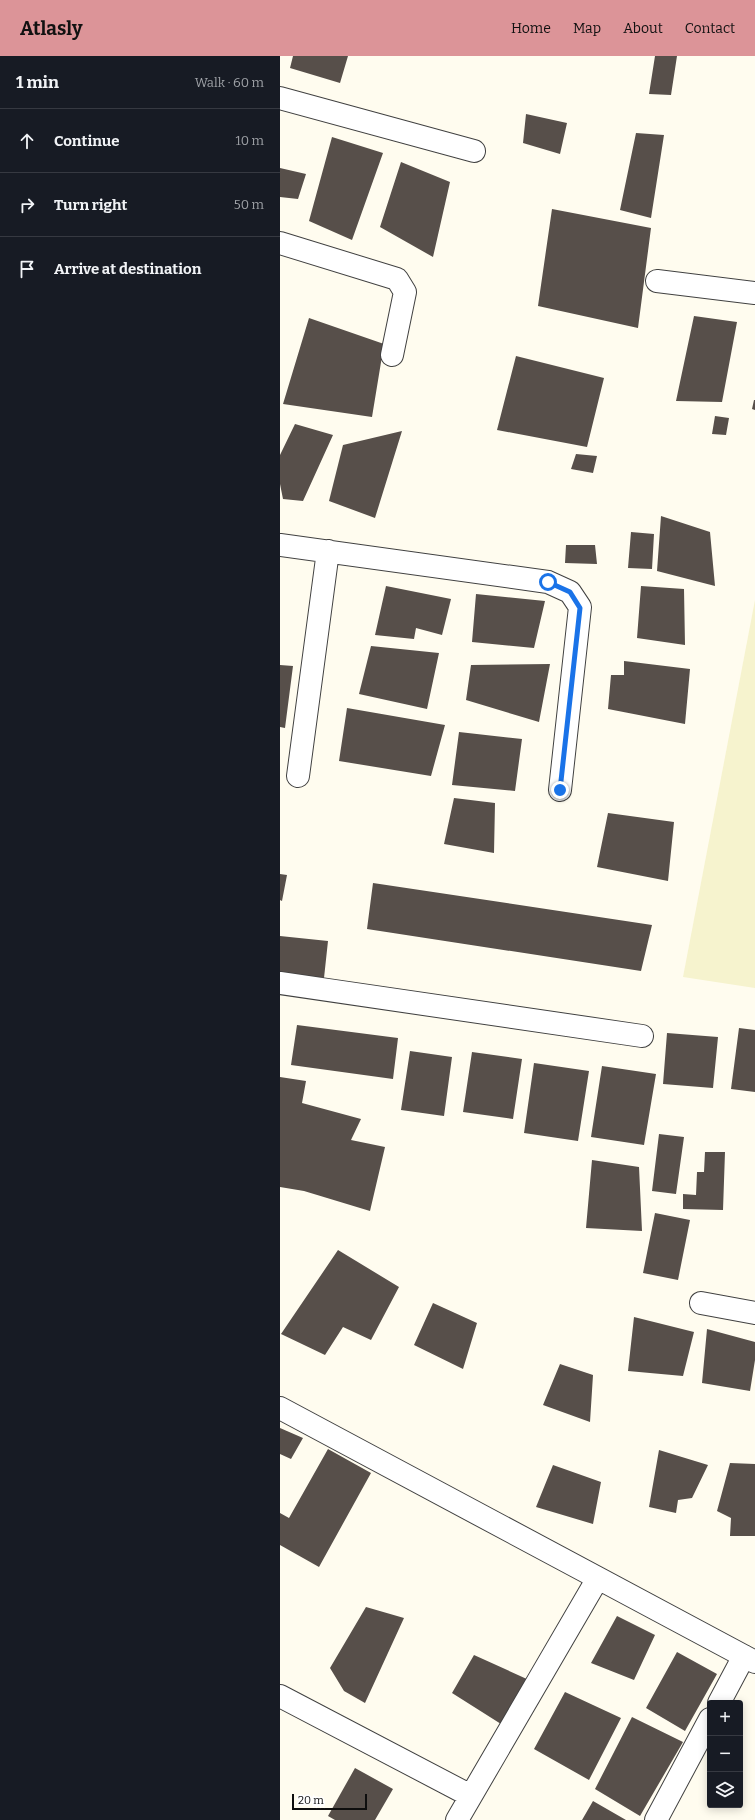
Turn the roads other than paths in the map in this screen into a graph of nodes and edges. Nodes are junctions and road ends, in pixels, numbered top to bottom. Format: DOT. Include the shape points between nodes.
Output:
graph roads {
  1 [pos="280,98"];
  2 [pos="474,151"];
  3 [pos="280,243"];
  4 [pos="657,281"];
  5 [pos="755,293"];
  6 [pos="392,355"];
  7 [pos="280,545"];
  8 [pos="328,552"];
  9 [pos="298,776"];
  10 [pos="560,790"];
  11 [pos="280,983"];
  12 [pos="642,1036"];
  13 [pos="701,1303"];
  14 [pos="755,1313"];
  15 [pos="280,1408"];
  16 [pos="598,1578"];
  17 [pos="749,1659"];
  18 [pos="280,1696"];
  19 [pos="721,1700"];
  20 [pos="707,1725"];
  21 [pos="471,1796"];
  22 [pos="457,1820"];
  23 [pos="656,1820"];
  1 -- 2 [label="street"];
  3 -- 6 [label="street" via="397,280 405,292"];
  4 -- 5 [label="street"];
  7 -- 8 [label="street"];
  8 -- 9 [label="street"];
  8 -- 10 [label="street" via="548,582 570,592 580,608"];
  11 -- 12 [label="street"];
  13 -- 14 [label="street"];
  15 -- 16 [label="street"];
  16 -- 17 [label="street"];
  16 -- 21 [label="street"];
  17 -- 19 [label="street"];
  18 -- 21 [label="street"];
  20 -- 23 [label="street"];
  21 -- 22 [label="street"];
}
